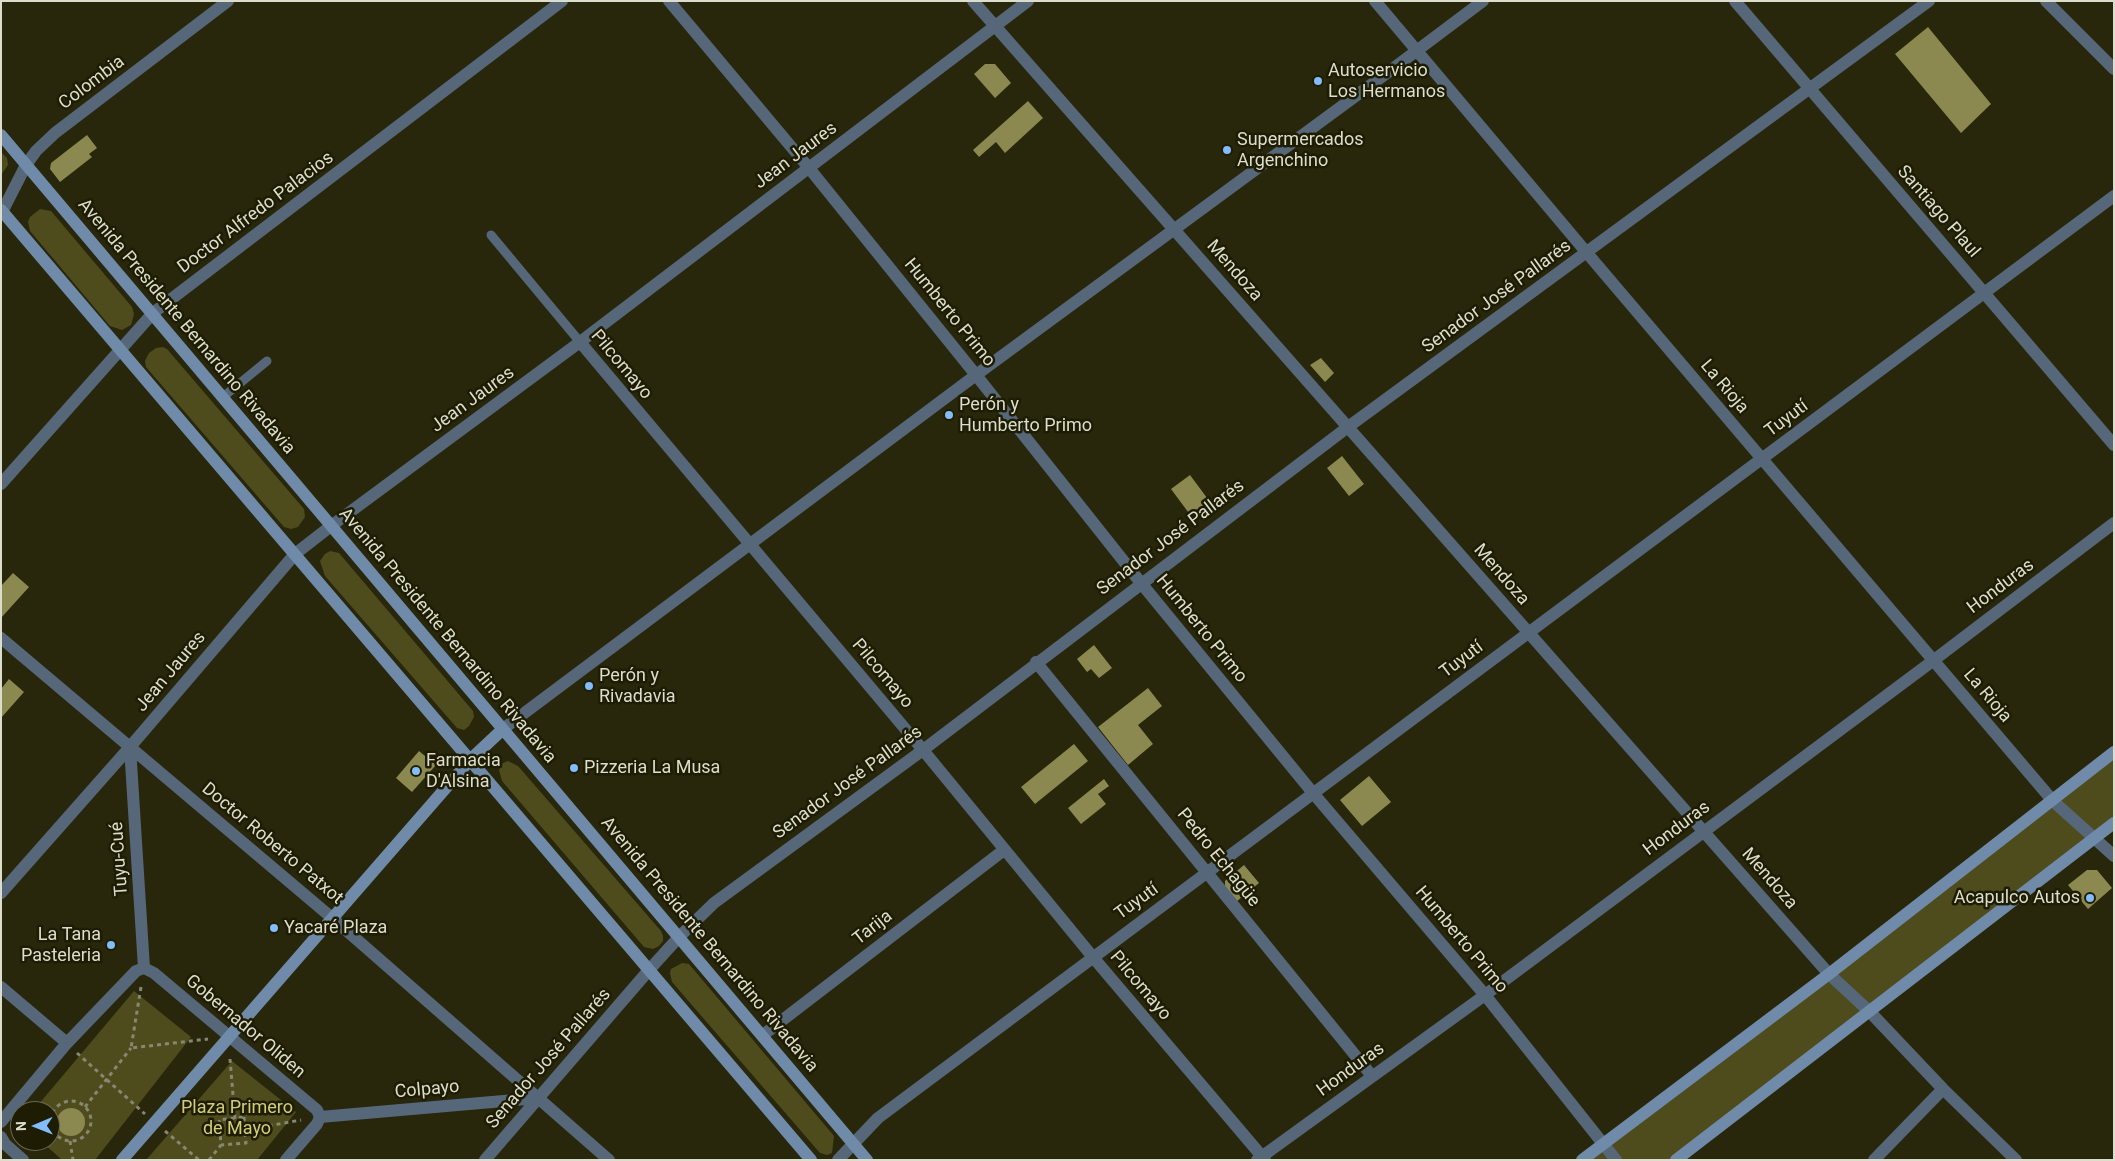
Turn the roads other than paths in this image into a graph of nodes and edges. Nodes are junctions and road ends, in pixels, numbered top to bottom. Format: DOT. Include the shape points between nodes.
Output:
graph roads {
  1 [pos="228,1"];
  2 [pos="562,1"];
  3 [pos="669,1"];
  4 [pos="973,1"];
  5 [pos="1028,1"];
  6 [pos="1375,1"];
  7 [pos="1483,1"];
  8 [pos="1735,1"];
  9 [pos="1929,1"];
  10 [pos="2046,1"];
  11 [pos="995,26"];
  12 [pos="1418,50"];
  13 [pos="2114,69"];
  14 [pos="1810,89"];
  15 [pos="1,135"];
  16 [pos="26,164"];
  17 [pos="809,168"];
  18 [pos="2114,196"];
  19 [pos="2,212"];
  20 [pos="1174,229"];
  21 [pos="491,235"];
  22 [pos="1587,253"];
  23 [pos="1983,292"];
  24 [pos="153,314"];
  25 [pos="580,342"];
  26 [pos="121,349"];
  27 [pos="267,361"];
  28 [pos="976,374"];
  29 [pos="223,397"];
  30 [pos="1348,427"];
  31 [pos="2114,445"];
  32 [pos="1763,459"];
  33 [pos="1,484"];
  34 [pos="2114,524"];
  35 [pos="331,526"];
  36 [pos="750,545"];
  37 [pos="295,554"];
  38 [pos="1141,583"];
  39 [pos="1528,632"];
  40 [pos="1,638"];
  41 [pos="1934,660"];
  42 [pos="1036,662"];
  43 [pos="503,729"];
  44 [pos="130,747"];
  45 [pos="923,750"];
  46 [pos="2114,752"];
  47 [pos="470,759"];
  48 [pos="1313,793"];
  49 [pos="2053,801"];
  50 [pos="2114,823"];
  51 [pos="1703,831"];
  52 [pos="2096,838"];
  53 [pos="1004,850"];
  54 [pos="2114,856"];
  55 [pos="1207,872"];
  56 [pos="1,893"];
  57 [pos="332,917"];
  58 [pos="679,937"];
  59 [pos="1092,956"];
  60 [pos="144,968"];
  61 [pos="649,970"];
  62 [pos="1829,974"];
  63 [pos="1,987"];
  64 [pos="1485,995"];
  65 [pos="1870,1012"];
  66 [pos="763,1035"];
  67 [pos="228,1036"];
  68 [pos="67,1044"];
  69 [pos="1372,1076"];
  70 [pos="1943,1089"];
  71 [pos="538,1098"];
  72 [pos="320,1117"];
  73 [pos="1,1122"];
  74 [pos="1,1137"];
  75 [pos="852,1143"];
  76 [pos="1604,1143"];
  77 [pos="1262,1159"];
  78 [pos="23,1160"];
  79 [pos="122,1160"];
  80 [pos="286,1160"];
  81 [pos="485,1160"];
  82 [pos="609,1160"];
  83 [pos="811,1160"];
  84 [pos="838,1160"];
  85 [pos="867,1160"];
  86 [pos="1582,1160"];
  87 [pos="1616,1160"];
  88 [pos="1676,1160"];
  89 [pos="1874,1160"];
  90 [pos="2016,1160"];
  1 -- 16 [label="street, Colombia" via="55,133"];
  2 -- 24 [label="street, Doctor Alfredo Palacios"];
  3 -- 17 [label="street, Humberto Primo"];
  4 -- 11 [label="street, Mendoza"];
  5 -- 11 [label="street, Jean Jaures"];
  6 -- 12 [label="street, La Rioja"];
  7 -- 12 [label="street"];
  8 -- 14 [label="street, Santiago Plaul"];
  9 -- 14 [label="street, Senador José Pallarés"];
  10 -- 13 [label="street"];
  11 -- 17 [label="street, Jean Jaures"];
  11 -- 20 [label="street, Mendoza"];
  12 -- 20 [label="street"];
  12 -- 22 [label="street, La Rioja"];
  14 -- 22 [label="street, Senador José Pallarés"];
  14 -- 23 [label="street, Santiago Plaul"];
  15 -- 16 [label="main road, Avenida Presidente Bernardino Rivadavia"];
  16 -- 19 [label="street, Colombia"];
  16 -- 24 [label="main road, Avenida Presidente Bernardino Rivadavia"];
  17 -- 25 [label="street, Jean Jaures"];
  17 -- 28 [label="street, Humberto Primo"];
  18 -- 23 [label="street, Tuyutí"];
  19 -- 26 [label="main road"];
  20 -- 28 [label="street"];
  20 -- 30 [label="street, Mendoza"];
  21 -- 25 [label="lane, Pilcomayo"];
  22 -- 30 [label="street, Senador José Pallarés"];
  22 -- 32 [label="street, La Rioja"];
  23 -- 31 [label="street, Santiago Plaul"];
  23 -- 32 [label="street, Tuyutí"];
  24 -- 26 [label="street, Doctor Alfredo Palacios"];
  24 -- 29 [label="main road, Avenida Presidente Bernardino Rivadavia"];
  25 -- 35 [label="street, Jean Jaures"];
  25 -- 36 [label="street, Pilcomayo"];
  26 -- 33 [label="street, Doctor Alfredo Palacios"];
  26 -- 37 [label="main road"];
  27 -- 29 [label="lane"];
  28 -- 36 [label="street"];
  28 -- 38 [label="street, Humberto Primo"];
  29 -- 35 [label="main road, Avenida Presidente Bernardino Rivadavia"];
  30 -- 38 [label="street, Senador José Pallarés"];
  30 -- 39 [label="street, Mendoza"];
  32 -- 39 [label="street, Tuyutí"];
  32 -- 41 [label="street, La Rioja"];
  34 -- 41 [label="street, Honduras"];
  35 -- 37 [label="street, Jean Jaures"];
  35 -- 43 [label="main road, Avenida Presidente Bernardino Rivadavia"];
  36 -- 43 [label="street"];
  36 -- 45 [label="street, Pilcomayo"];
  37 -- 44 [label="street, Jean Jaures"];
  37 -- 47 [label="main road"];
  38 -- 42 [label="street, Senador José Pallarés"];
  38 -- 48 [label="street, Humberto Primo"];
  39 -- 48 [label="street, Tuyutí"];
  39 -- 51 [label="street, Mendoza"];
  40 -- 44 [label="street, Doctor Roberto Patxot"];
  41 -- 49 [label="street, La Rioja"];
  41 -- 51 [label="street, Honduras"];
  42 -- 45 [label="street, Senador José Pallarés"];
  42 -- 55 [label="street, Pedro Echagüe"];
  43 -- 47 [label="main road"];
  43 -- 58 [label="main road, Avenida Presidente Bernardino Rivadavia"];
  44 -- 56 [label="street, Jean Jaures"];
  44 -- 57 [label="street, Doctor Roberto Patxot"];
  44 -- 60 [label="street, Tuyu-Cué"];
  45 -- 53 [label="street, Pilcomayo"];
  45 -- 58 [label="street, Senador José Pallarés" via="714,903"];
  46 -- 49 [label="main road"];
  47 -- 57 [label="main road"];
  47 -- 61 [label="main road"];
  48 -- 55 [label="street, Tuyutí"];
  48 -- 64 [label="street, Humberto Primo"];
  49 -- 52 [label="street, La Rioja"];
  49 -- 62 [label="main road"];
  50 -- 52 [label="main road"];
  51 -- 62 [label="street, Mendoza"];
  51 -- 64 [label="street, Honduras"];
  52 -- 54 [label="street, La Rioja"];
  52 -- 65 [label="main road"];
  53 -- 59 [label="street, Pilcomayo"];
  53 -- 66 [label="street, Tarija"];
  55 -- 59 [label="street, Tuyutí"];
  55 -- 69 [label="street, Pedro Echagüe"];
  57 -- 67 [label="main road"];
  57 -- 71 [label="street, Doctor Roberto Patxot"];
  58 -- 61 [label="street, Senador José Pallarés"];
  58 -- 66 [label="main road, Avenida Presidente Bernardino Rivadavia"];
  59 -- 75 [label="street, Tuyutí" via="878,1118"];
  59 -- 77 [label="street, Pilcomayo"];
  60 -- 67 [label="street, Gobernador Oliden"];
  60 -- 68 [label="street" via="136,971"];
  61 -- 71 [label="street, Senador José Pallarés"];
  61 -- 83 [label="main road"];
  62 -- 65 [label="street, Mendoza"];
  62 -- 76 [label="main road"];
  63 -- 68 [label="street"];
  64 -- 69 [label="street, Honduras"];
  64 -- 76 [label="street, Humberto Primo"];
  65 -- 70 [label="street, Mendoza"];
  65 -- 88 [label="main road"];
  66 -- 75 [label="main road, Avenida Presidente Bernardino Rivadavia"];
  67 -- 72 [label="street, Gobernador Oliden" via="317,1110"];
  67 -- 79 [label="main road"];
  68 -- 73 [label="street"];
  69 -- 77 [label="street, Honduras"];
  70 -- 89 [label="street"];
  70 -- 90 [label="street, Mendoza"];
  71 -- 72 [label="street, Colpayo"];
  71 -- 81 [label="street, Senador José Pallarés"];
  71 -- 82 [label="street, Doctor Roberto Patxot"];
  72 -- 80 [label="street"];
  74 -- 78 [label="street"];
  75 -- 84 [label="street, Tuyutí"];
  75 -- 85 [label="main road, Avenida Presidente Bernardino Rivadavia"];
  76 -- 86 [label="main road"];
  76 -- 87 [label="street, Humberto Primo"];
}
